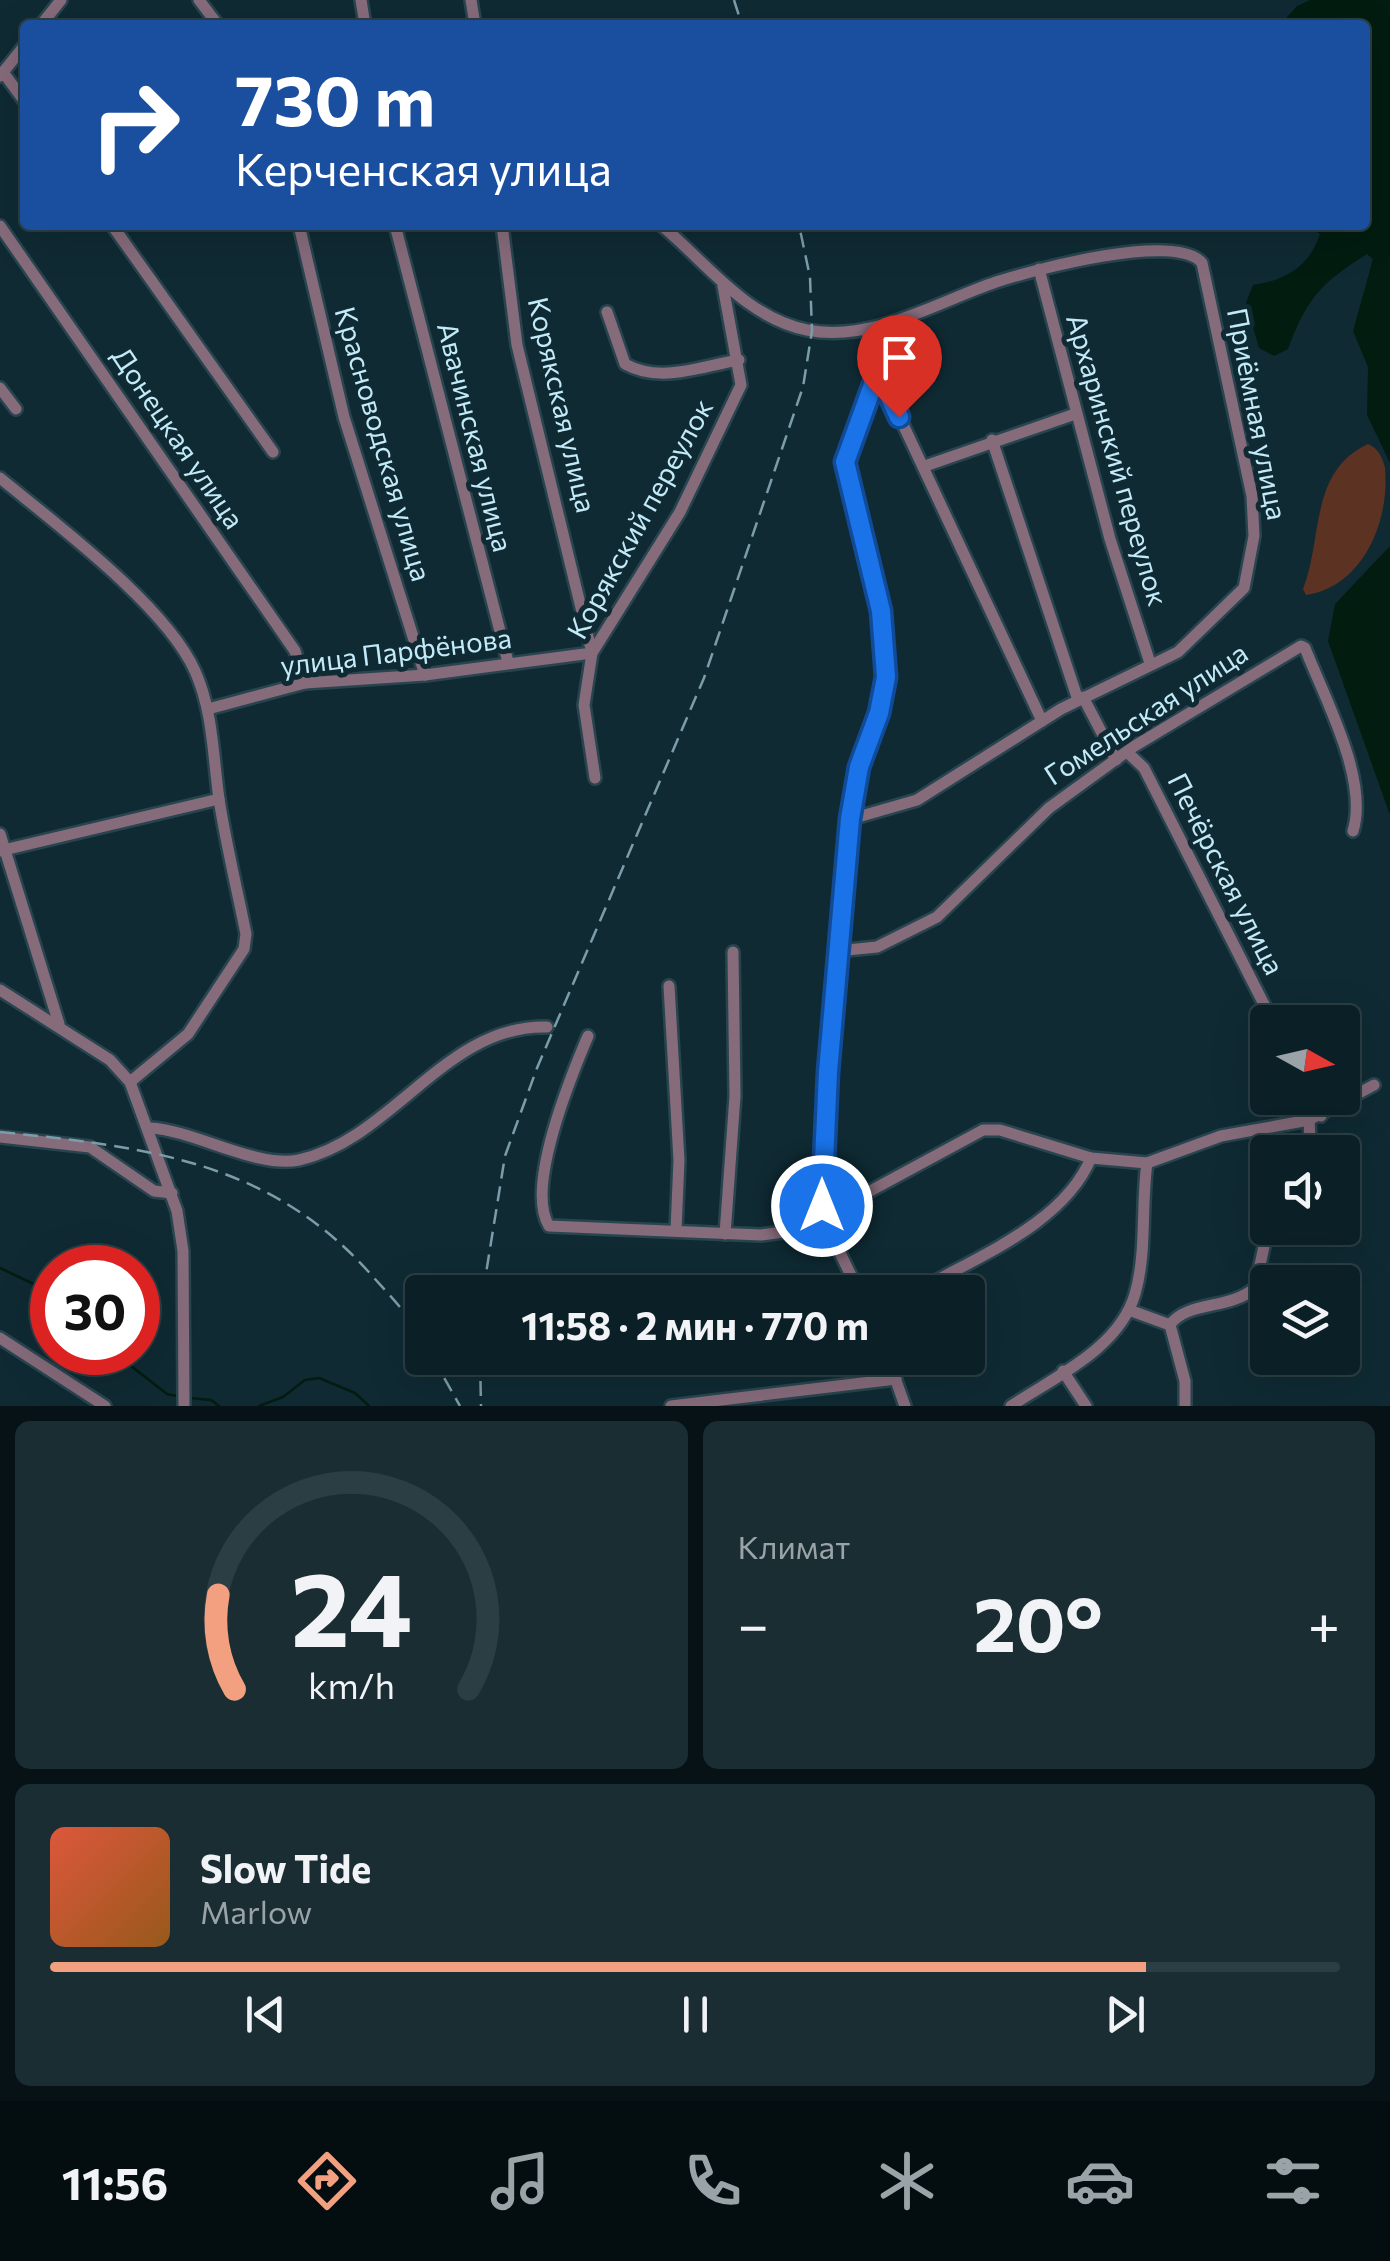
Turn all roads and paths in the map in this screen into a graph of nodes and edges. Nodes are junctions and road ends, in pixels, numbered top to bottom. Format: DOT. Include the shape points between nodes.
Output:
graph roads {
  1 [pos="61,0"];
  2 [pos="199,0"];
  3 [pos="45,20"];
  4 [pos="214,20"];
  5 [pos="20,51"];
  6 [pos="2,74"];
  7 [pos="20,96"];
  8 [pos="0,226"];
  9 [pos="116,230"];
  10 [pos="300,230"];
  11 [pos="396,230"];
  12 [pos="503,230"];
  13 [pos="666,230"];
  14 [pos="1039,269"];
  15 [pos="723,286"];
  16 [pos="607,312"];
  17 [pos="866,329"];
  18 [pos="738,360"];
  19 [pos="878,371"];
  20 [pos="0,388"];
  21 [pos="16,409"];
  22 [pos="1075,414"];
  23 [pos="992,440"];
  24 [pos="273,452"];
  25 [pos="926,466"];
  26 [pos="0,478"];
  27 [pos="592,653"];
  28 [pos="508,662"];
  29 [pos="1150,663"];
  30 [pos="425,675"];
  31 [pos="305,684"];
  32 [pos="1080,698"];
  33 [pos="208,709"];
  34 [pos="1042,721"];
  35 [pos="1127,752"];
  36 [pos="1116,760"];
  37 [pos="595,778"];
  38 [pos="219,799"];
  39 [pos="850,819"];
  40 [pos="1353,831"];
  41 [pos="0,834"];
  42 [pos="2,850"];
  43 [pos="837,951"];
  44 [pos="733,952"];
  45 [pos="668,986"];
  46 [pos="0,990"];
  47 [pos="1264,1005"];
  48 [pos="59,1024"];
  49 [pos="547,1027"];
  50 [pos="588,1036"];
  51 [pos="130,1082"];
  52 [pos="1374,1085"];
  53 [pos="1315,1115"];
  54 [pos="1315,1118"];
  55 [pos="150,1128"];
  56 [pos="1311,1135"];
  57 [pos="0,1138"];
  58 [pos="1091,1158"];
  59 [pos="1148,1163"];
  60 [pos="172,1193"];
  61 [pos="826,1221"];
  62 [pos="676,1230"];
  63 [pos="725,1234"];
  64 [pos="1264,1245"];
  65 [pos="851,1275"];
  66 [pos="945,1275"];
  67 [pos="1128,1310"];
  68 [pos="1170,1325"];
  69 [pos="0,1338"];
  70 [pos="1064,1371"];
  71 [pos="895,1375"];
  72 [pos="896,1378"];
  73 [pos="106,1406"];
  74 [pos="184,1406"];
  75 [pos="671,1406"];
  76 [pos="905,1406"];
  77 [pos="1011,1406"];
  78 [pos="1086,1406"];
  79 [pos="1185,1406"];
  1 -- 3 [label="street"];
  2 -- 4 [label="street"];
  5 -- 6 [label="street"];
  6 -- 7 [label="street"];
  8 -- 31 [label="street, Донецкая улица" via="295,652"];
  9 -- 24 [label="street"];
  10 -- 30 [label="street, Красноводская улица" via="344,417"];
  11 -- 28 [label="street, Авачинская улица"];
  12 -- 27 [label="street, Корякская улица" via="516,345"];
  13 -- 15 [label="street"];
  14 -- 17 [label="street"];
  14 -- 22 [label="street, Архаринский переулок"];
  14 -- 29 [label="street, Приёмная улица" via="1137,251 1192,253 1203,268 1252,496 1254,536 1244,588 1194,640"];
  15 -- 17 [label="street" via="801,329"];
  15 -- 18 [label="street, Корякский переулок"];
  16 -- 18 [label="street" via="622,358 642,372 671,374"];
  17 -- 19 [label="street"];
  18 -- 27 [label="street, Корякский переулок" via="742,385 705,464"];
  19 -- 25 [label="street"];
  19 -- 39 [label="street" via="845,462 875,581 886,659 884,698 859,767"];
  20 -- 21 [label="street"];
  22 -- 23 [label="street"];
  22 -- 29 [label="street, Архаринский переулок"];
  23 -- 25 [label="street"];
  23 -- 32 [label="street"];
  25 -- 34 [label="street"];
  26 -- 33 [label="street" via="159,621 195,670"];
  27 -- 28 [label="street, улица Парфёнова"];
  27 -- 37 [label="street, Корякский переулок" via="584,706"];
  28 -- 30 [label="street, улица Парфёнова"];
  29 -- 32 [label="street"];
  30 -- 31 [label="street, улица Парфёнова"];
  31 -- 33 [label="street, улица Парфёнова"];
  32 -- 34 [label="street"];
  32 -- 36 [label="street"];
  33 -- 38 [label="street"];
  34 -- 39 [label="street" via="917,800"];
  35 -- 36 [label="street, Гомельская улица"];
  35 -- 40 [label="street, Гомельская улица" via="1291,650 1305,648 1344,742 1356,802"];
  35 -- 47 [label="street, Печёрская улица" via="1144,768"];
  36 -- 43 [label="street, Гомельская улица" via="1049,808 937,917 877,947"];
  38 -- 42 [label="street"];
  38 -- 51 [label="street" via="244,949 188,1034"];
  39 -- 43 [label="street"];
  41 -- 42 [label="street"];
  42 -- 48 [label="street"];
  43 -- 61 [label="street" via="820,1186"];
  44 -- 63 [label="street" via="736,1096"];
  45 -- 62 [label="street" via="680,1160"];
  46 -- 48 [label="street"];
  48 -- 51 [label="street"];
  49 -- 55 [label="street" via="480,1043 356,1134 302,1159"];
  50 -- 62 [label="street" via="544,1173 544,1216 556,1227"];
  51 -- 55 [label="street"];
  52 -- 54 [label="street"];
  53 -- 54 [label="street"];
  54 -- 56 [label="street"];
  54 -- 59 [label="street" via="1221,1136"];
  55 -- 60 [label="street"];
  57 -- 60 [label="street" via="90,1147 154,1190"];
  58 -- 59 [label="street"];
  58 -- 61 [label="street" via="989,1129"];
  58 -- 66 [label="street" via="1047,1214"];
  59 -- 67 [label="street"];
  60 -- 74 [label="street" via="184,1250"];
  61 -- 63 [label="street" via="794,1233"];
  61 -- 65 [label="street"];
  62 -- 63 [label="street"];
  64 -- 68 [label="street" via="1254,1288 1234,1303 1185,1313"];
  67 -- 68 [label="street"];
  67 -- 70 [label="street" via="1102,1345"];
  68 -- 79 [label="street"];
  69 -- 73 [label="street"];
  70 -- 77 [label="street"];
  70 -- 78 [label="street"];
  71 -- 72 [label="street"];
  72 -- 75 [label="street"];
  72 -- 76 [label="street"];
}
